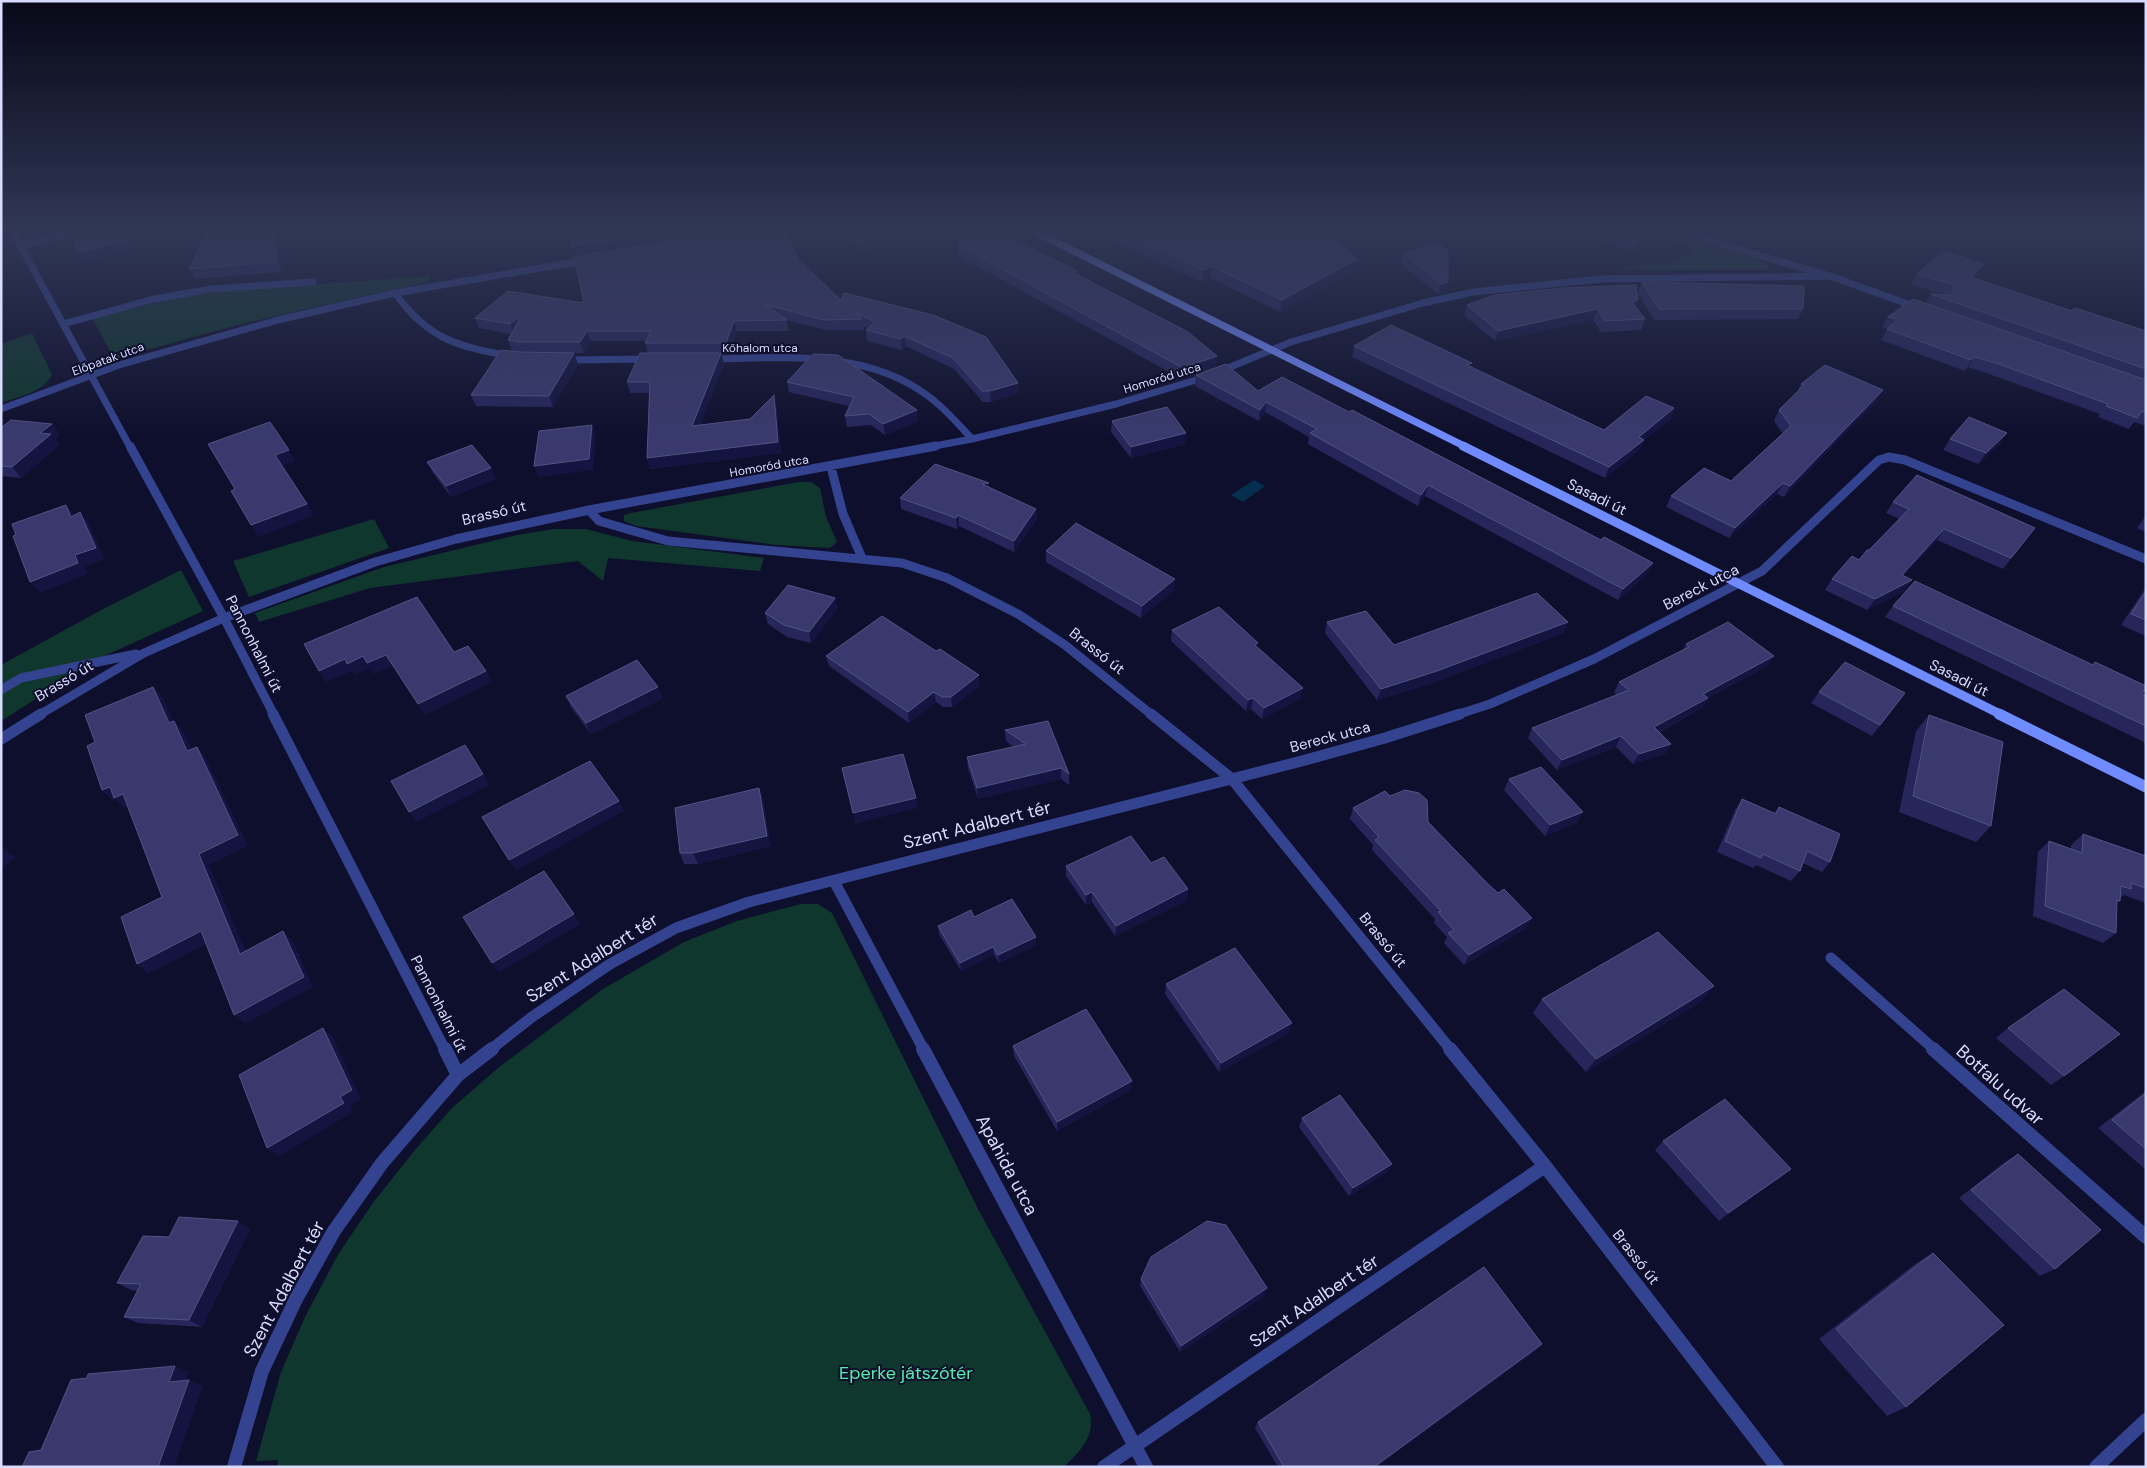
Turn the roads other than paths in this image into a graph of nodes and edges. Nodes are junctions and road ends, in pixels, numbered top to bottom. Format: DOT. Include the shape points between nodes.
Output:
graph roads {
  1 [pos="50,301"];
  2 [pos="152,301"];
  3 [pos="362,301"];
  4 [pos="400,301"];
  5 [pos="1172,301"];
  6 [pos="1434,301"];
  7 [pos="1899,301"];
  8 [pos="1923,309"];
  9 [pos="63,324"];
  10 [pos="1270,350"];
  11 [pos="515,357"];
  12 [pos="551,359"];
  13 [pos="658,359"];
  14 [pos="698,359"];
  15 [pos="92,376"];
  16 [pos="1,409"];
  17 [pos="972,439"];
  18 [pos="831,467"];
  19 [pos="589,510"];
  20 [pos="862,558"];
  21 [pos="2146,559"];
  22 [pos="1740,584"];
  23 [pos="224,618"];
  24 [pos="144,652"];
  25 [pos="1,690"];
  26 [pos="1,740"];
  27 [pos="1232,779"];
  28 [pos="2146,787"];
  29 [pos="834,881"];
  30 [pos="1831,958"];
  31 [pos="458,1074"];
  32 [pos="1545,1166"];
  33 [pos="2146,1237"];
  34 [pos="2146,1420"];
  35 [pos="1135,1446"];
  36 [pos="234,1467"];
  37 [pos="1104,1467"];
  38 [pos="1146,1467"];
  39 [pos="1777,1467"];
  40 [pos="2096,1467"];
  1 -- 9 [label="street, Pannonhalmi út"];
  2 -- 9 [label="street"];
  3 -- 15 [label="street, Előpatak utca" via="278,320 119,365"];
  4 -- 11 [label="street" via="412,317 449,341 472,350"];
  5 -- 10 [label="street, Sasadi út"];
  6 -- 10 [label="street, Homoród utca"];
  7 -- 8 [label="street"];
  9 -- 15 [label="street, Pannonhalmi út"];
  10 -- 17 [label="street, Homoród utca" via="1159,393"];
  10 -- 22 [label="street, Sasadi út"];
  12 -- 13 [label="street"];
  14 -- 17 [label="street, Kőhalom utca" via="834,360 878,368 924,392"];
  15 -- 16 [label="street, Előpatak utca"];
  15 -- 23 [label="street, Pannonhalmi út"];
  17 -- 18 [label="street, Homoród utca"];
  18 -- 19 [label="street, Homoród utca"];
  18 -- 20 [label="street" via="844,522"];
  19 -- 20 [label="street, Brassó út" via="599,521 668,540"];
  19 -- 23 [label="street, Brassó út" via="493,529 429,546 358,568"];
  20 -- 27 [label="street, Brassó út" via="902,563 947,578 1018,614 1065,645"];
  21 -- 22 [label="street, Bereck utca" via="1889,456 1879,460 1762,571"];
  22 -- 27 [label="street, Bereck utca" via="1594,660 1490,704 1385,738"];
  22 -- 28 [label="street, Sasadi út"];
  23 -- 24 [label="street, Brassó út"];
  23 -- 31 [label="street, Pannonhalmi út"];
  24 -- 25 [label="street, Brassó út" via="21,678"];
  24 -- 26 [label="street, Brassó út"];
  27 -- 29 [label="street, Szent Adalbert tér"];
  27 -- 32 [label="street, Brassó út"];
  29 -- 31 [label="street, Szent Adalbert tér" via="749,902 676,928 610,964 532,1017"];
  29 -- 35 [label="street, Apahida utca"];
  30 -- 33 [label="street, Botfalu udvar"];
  31 -- 36 [label="street, Szent Adalbert tér" via="382,1163 334,1231 296,1299 262,1372"];
  32 -- 35 [label="street, Szent Adalbert tér"];
  32 -- 39 [label="street, Brassó út"];
  34 -- 40 [label="street"];
  35 -- 37 [label="street, Szent Adalbert tér"];
  35 -- 38 [label="street, Apahida utca"];
}
